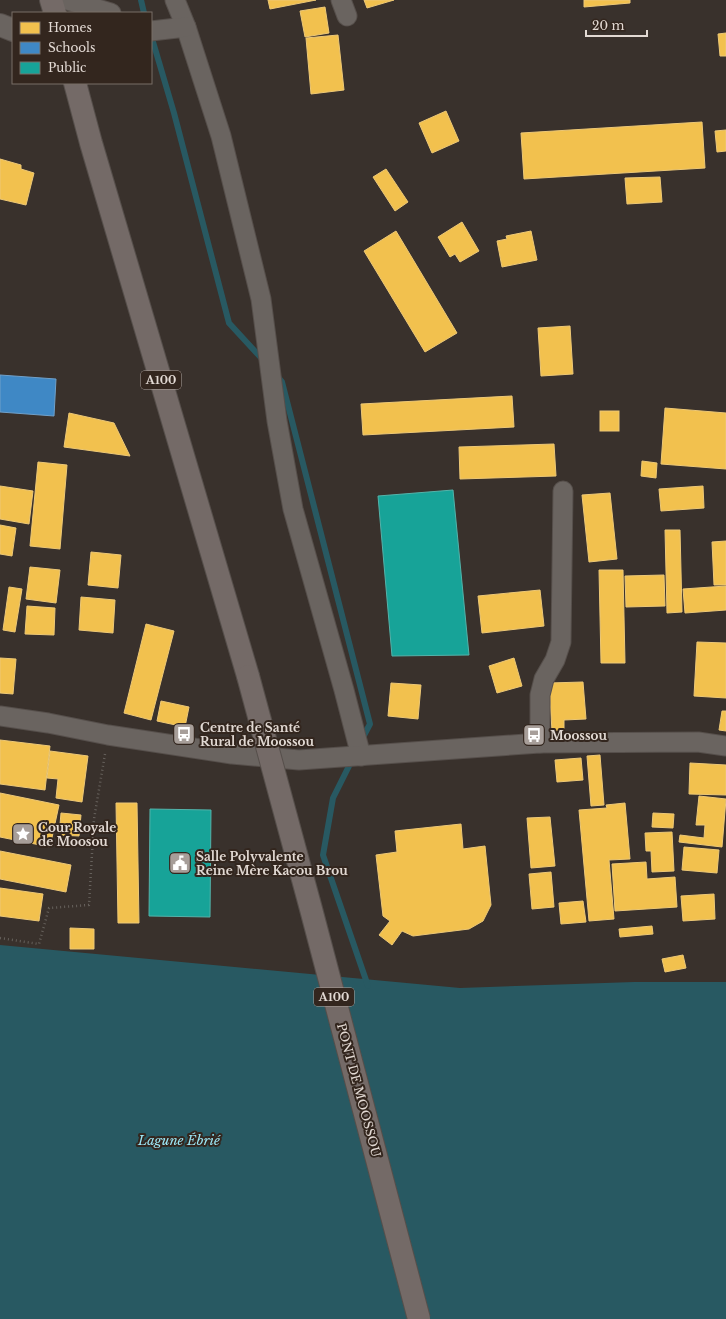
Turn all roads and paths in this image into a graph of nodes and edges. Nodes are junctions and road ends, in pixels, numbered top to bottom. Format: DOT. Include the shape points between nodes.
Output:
graph roads {
  1 [pos="51,0"];
  2 [pos="67,0"];
  3 [pos="175,0"];
  4 [pos="55,12"];
  5 [pos="108,12"];
  6 [pos="0,25"];
  7 [pos="186,27"];
  8 [pos="12,30"];
  9 [pos="152,31"];
  10 [pos="75,84"];
  11 [pos="563,491"];
  12 [pos="0,716"];
  13 [pos="108,735"];
  14 [pos="540,743"];
  15 [pos="726,746"];
  16 [pos="361,756"];
  17 [pos="0,938"];
  18 [pos="419,1319"];
  1 -- 4 [label="highway"];
  2 -- 5 [label="street"];
  3 -- 7 [label="street"];
  6 -- 8 [label="street"];
  7 -- 9 [label="street"];
  7 -- 16 [label="street" via="221,136 261,299 292,509"];
  10 -- 18 [label="highway, PONT DE MOOSSOU / A100, bridge" via="248,676"];
  11 -- 14 [label="street" via="561,642 555,660 544,679 540,695"];
  12 -- 13 [label="street"];
  13 -- 16 [label="street" via="232,754 299,760"];
  13 -- 17 [label="path" via="94,819 89,905 49,908 39,944"];
  14 -- 15 [label="street" via="698,742"];
  14 -- 16 [label="street"];
}
